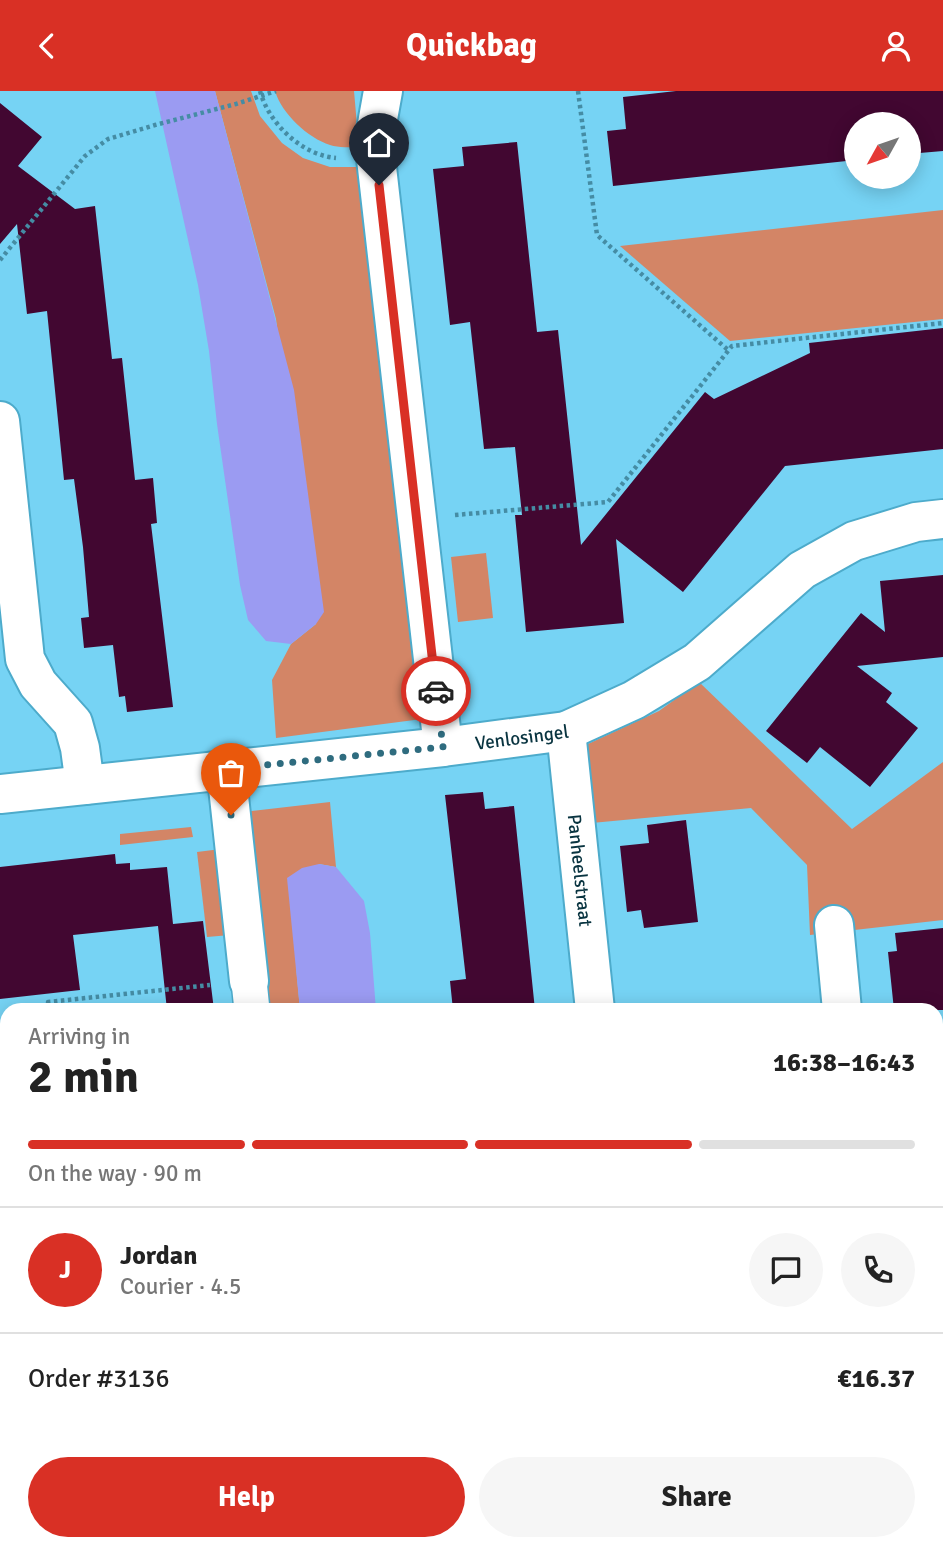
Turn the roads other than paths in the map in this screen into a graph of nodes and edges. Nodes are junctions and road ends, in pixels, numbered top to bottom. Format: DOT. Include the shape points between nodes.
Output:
graph roads {
  1 [pos="383,91"];
  2 [pos="0,421"];
  3 [pos="943,519"];
  4 [pos="566,731"];
  5 [pos="443,747"];
  6 [pos="226,769"];
  7 [pos="85,785"];
  8 [pos="0,794"];
  9 [pos="834,925"];
  10 [pos="251,995"];
  11 [pos="594,1003"];
  12 [pos="841,1003"];
  1 -- 5 [label="street" via="375,159"];
  2 -- 7 [label="street" via="25,659 38,684 73,723"];
  3 -- 4 [label="street, Venlosingel" via="916,522 854,541 802,570 697,662 634,700"];
  4 -- 5 [label="street, Venlosingel"];
  4 -- 11 [label="street, Panheelstraat"];
  5 -- 6 [label="street, Venlosingel"];
  6 -- 7 [label="street, Venlosingel"];
  6 -- 10 [label="street"];
  7 -- 8 [label="street, Venlosingel"];
  9 -- 12 [label="street"];
}
